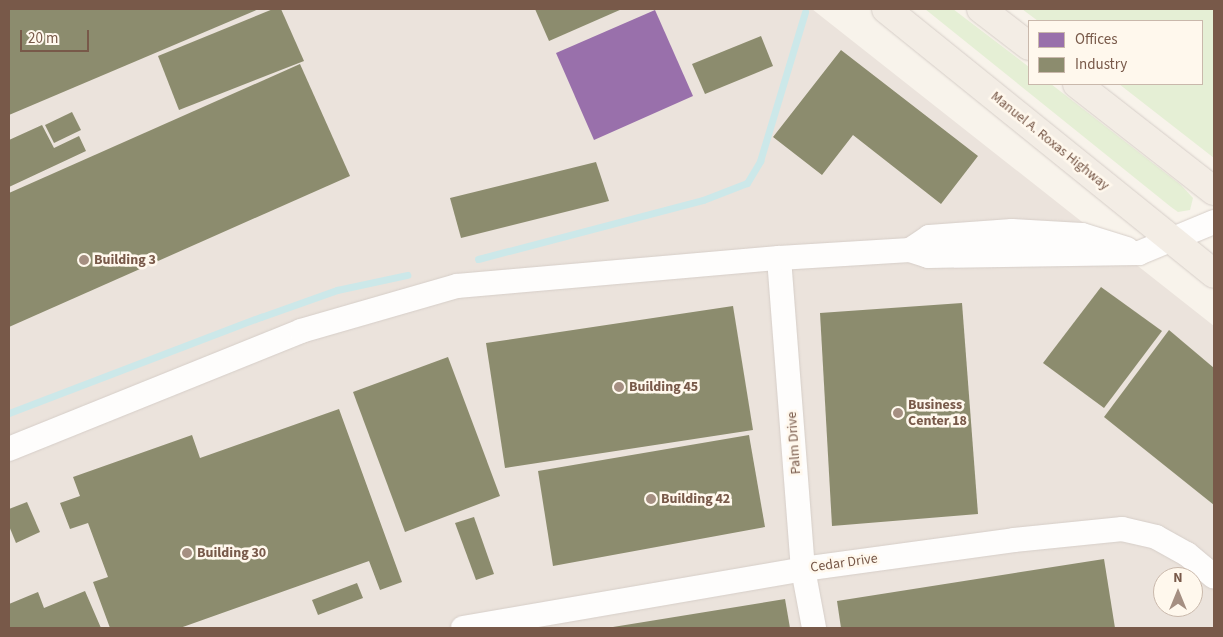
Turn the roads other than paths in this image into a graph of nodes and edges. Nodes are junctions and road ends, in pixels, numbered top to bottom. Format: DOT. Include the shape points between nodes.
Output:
graph roads {
  1 [pos="886,9"];
  2 [pos="982,9"];
  3 [pos="1028,45"];
  4 [pos="1078,85"];
  5 [pos="1214,191"];
  6 [pos="1214,222"];
  7 [pos="1172,242"];
  8 [pos="779,258"];
  9 [pos="1214,274"];
  10 [pos="9,449"];
  11 [pos="804,569"];
  12 [pos="1214,577"];
  13 [pos="463,628"];
  14 [pos="814,628"];
  1 -- 7 [label="main road, Manuel A. Roxas Highway"];
  2 -- 3 [label="main road"];
  4 -- 5 [label="main road"];
  6 -- 7 [label="street"];
  7 -- 8 [label="street" via="1139,253 1082,235 1012,231 930,237 910,250"];
  7 -- 9 [label="main road, Manuel A. Roxas Highway"];
  8 -- 10 [label="street" via="457,286 301,331"];
  8 -- 11 [label="street, Palm Drive"];
  11 -- 12 [label="street, Cedar Drive" via="1122,529 1156,537 1187,554"];
  11 -- 13 [label="street, Cedar Drive"];
  11 -- 14 [label="street, Palm Drive"];
}
